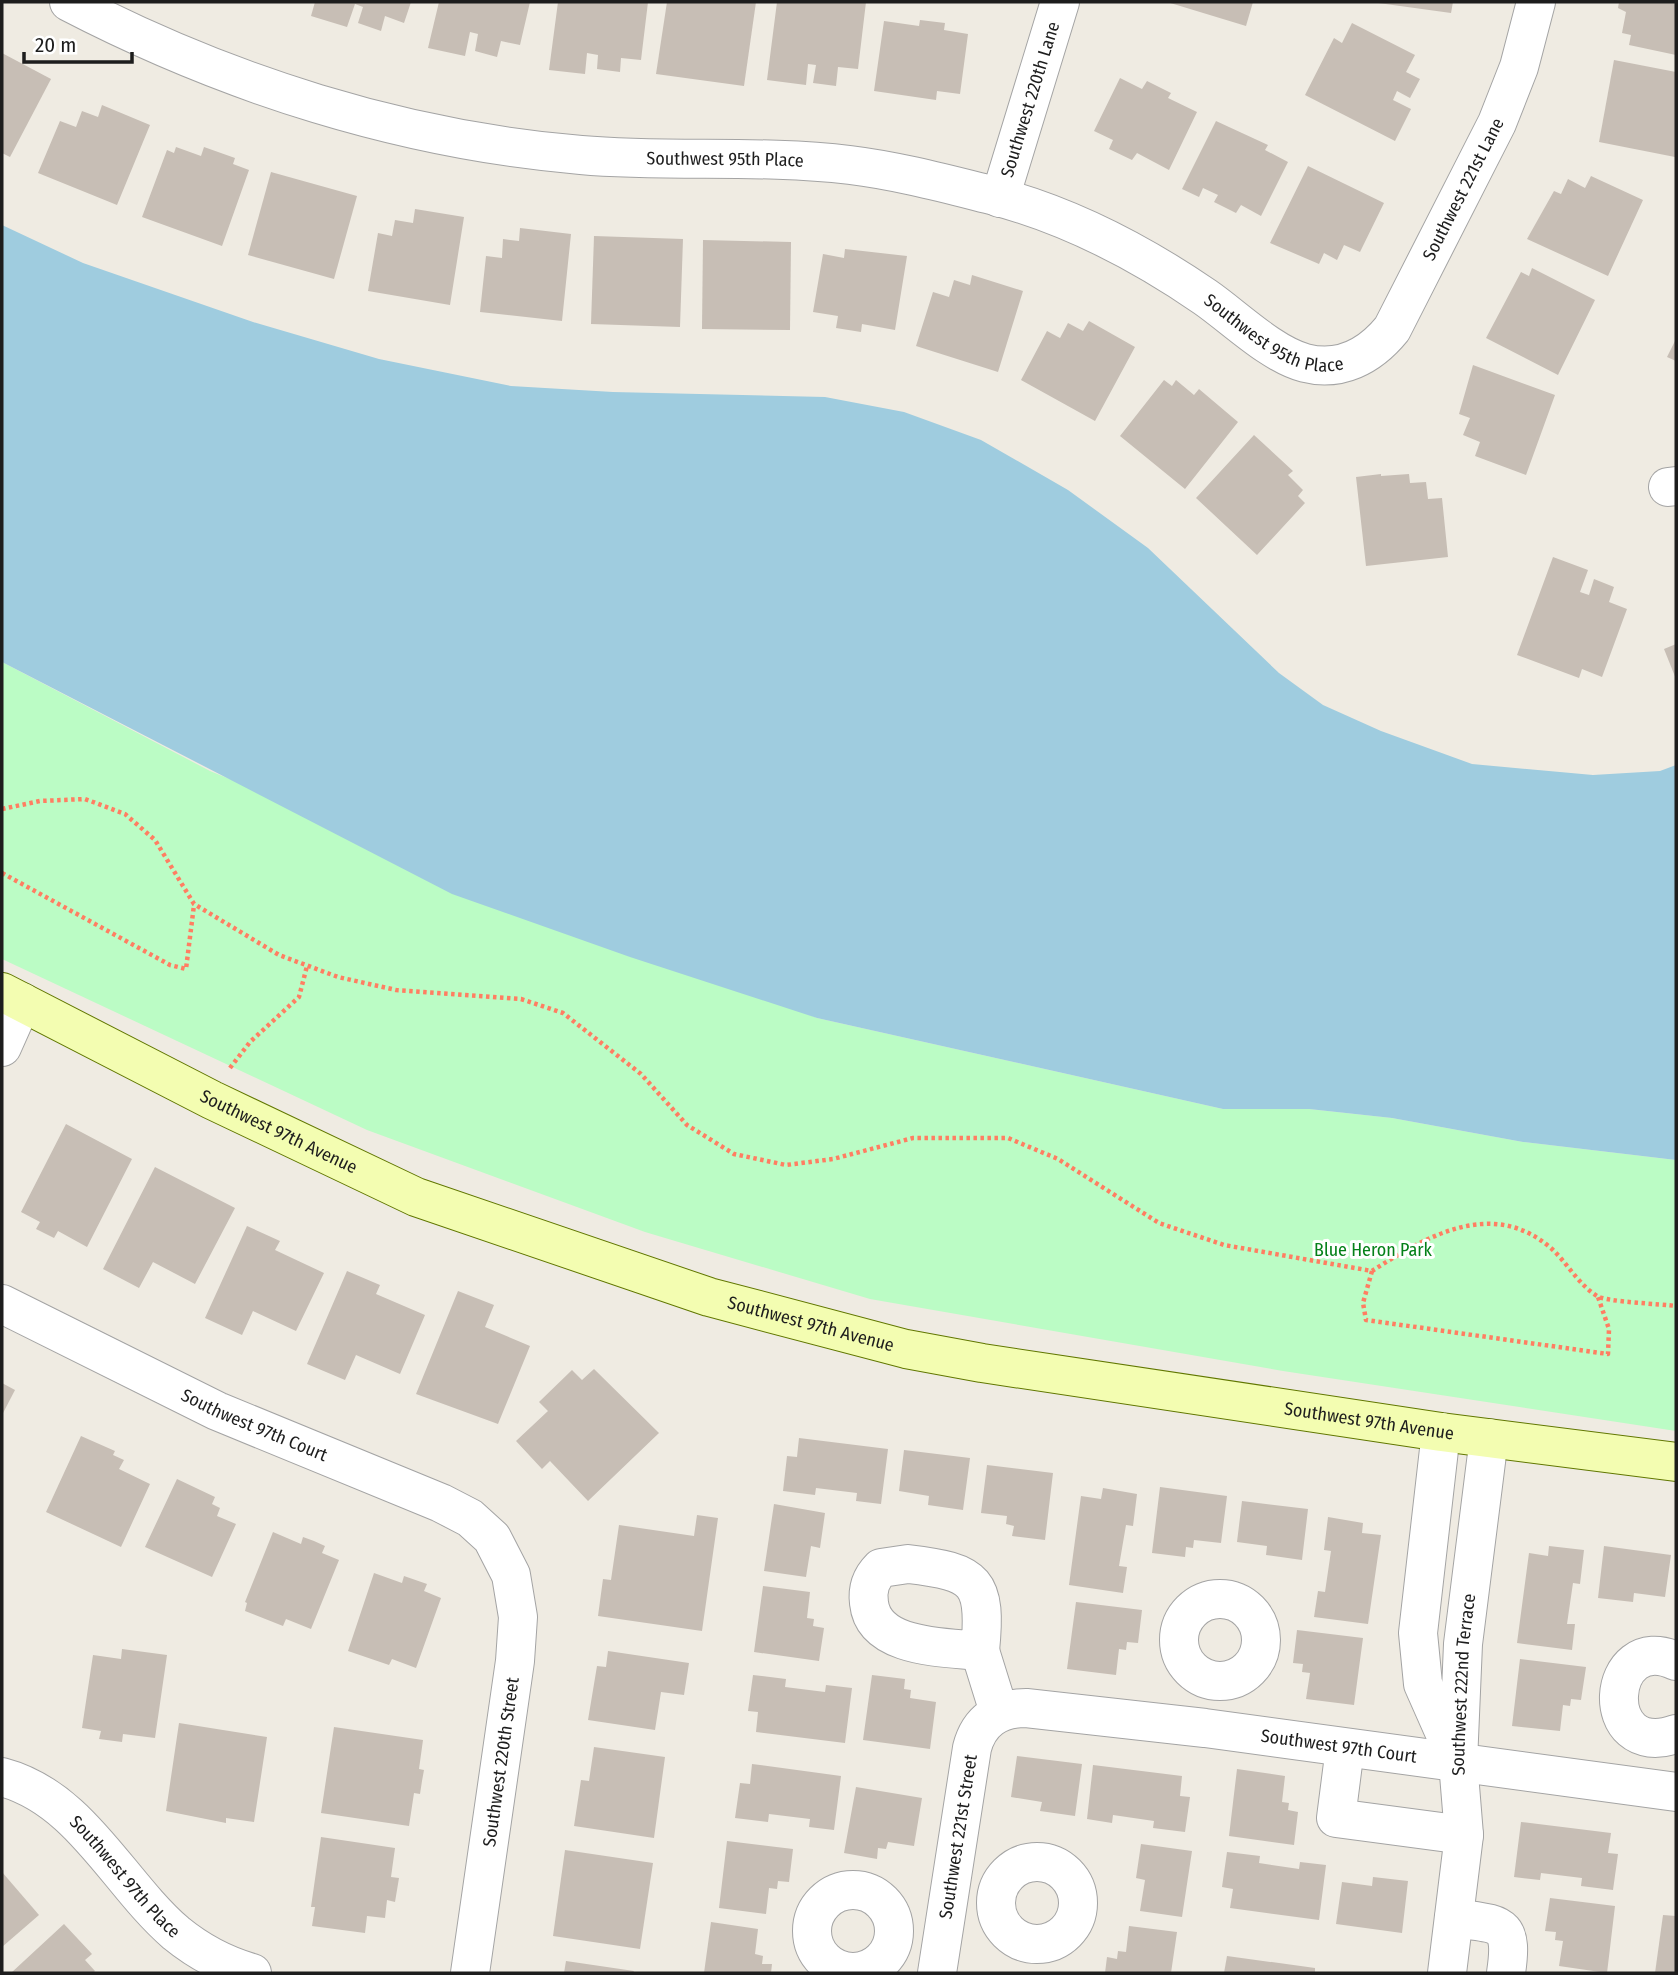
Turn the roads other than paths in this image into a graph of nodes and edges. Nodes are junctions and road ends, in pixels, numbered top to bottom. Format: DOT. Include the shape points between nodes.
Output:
graph roads {
  1 [pos="69,2"];
  2 [pos="1060,2"];
  3 [pos="1536,2"];
  4 [pos="1000,198"];
  5 [pos="1360,357"];
  6 [pos="12,997"];
  7 [pos="2,1047"];
  8 [pos="2,1304"];
  9 [pos="1441,1432"];
  10 [pos="1489,1438"];
  11 [pos="1676,1462"];
  12 [pos="501,1552"];
  13 [pos="980,1651"];
  14 [pos="1676,1661"];
  15 [pos="1210,1680"];
  16 [pos="999,1712"];
  17 [pos="1205,1728"];
  18 [pos="1663,1735"];
  19 [pos="1345,1748"];
  20 [pos="1458,1762"];
  21 [pos="2,1777"];
  22 [pos="1659,1790"];
  23 [pos="1464,1835"];
  24 [pos="950,1890"];
  25 [pos="996,1897"];
  26 [pos="1454,1918"];
  27 [pos="894,1938"];
  28 [pos="939,1959"];
  29 [pos="252,1973"];
  30 [pos="470,1973"];
  31 [pos="1447,1973"];
  32 [pos="1506,1973"];
  1 -- 4 [label="street, Southwest 95th Place" via="210,67 322,106 417,130 577,155 848,165"];
  2 -- 4 [label="street, Southwest 220th Lane"];
  3 -- 5 [label="street, Southwest 221st Lane" via="1519,67 1497,123 1392,329"];
  4 -- 5 [label="street, Southwest 95th Place" via="1069,222 1141,257 1295,360 1323,365"];
  6 -- 7 [label="street"];
  6 -- 9 [label="street, Southwest 97th Avenue" via="358,1171 441,1206 643,1277 838,1332 982,1363"];
  8 -- 12 [label="street, Southwest 97th Court" via="217,1411 449,1507 482,1528"];
  9 -- 10 [label="street, Southwest 97th Avenue"];
  9 -- 20 [label="street, Southwest 222nd Terrace" via="1418,1633 1423,1684"];
  10 -- 11 [label="street, Southwest 97th Avenue"];
  10 -- 20 [label="street, Southwest 222nd Terrace" via="1463,1644"];
  12 -- 30 [label="street, Southwest 220th Street" via="516,1595 518,1637"];
  13 -- 16 [label="street"];
  14 -- 18 [label="street" via="1660,1656 1634,1663 1619,1685 1617,1698 1626,1723"];
  15 -- 17 [label="street"];
  16 -- 17 [label="street, Southwest 97th Court" via="1026,1708"];
  16 -- 24 [label="street, Southwest 221st Street" via="975,1736"];
  17 -- 19 [label="street, Southwest 97th Court"];
  18 -- 22 [label="street"];
  19 -- 20 [label="street, Southwest 97th Court"];
  19 -- 23 [label="street" via="1336,1818"];
  20 -- 22 [label="street, Southwest 97th Court"];
  20 -- 23 [label="street"];
  21 -- 29 [label="street, Southwest 97th Place" via="26,1786 59,1808 177,1934 206,1954"];
  23 -- 26 [label="street"];
  24 -- 25 [label="street"];
  24 -- 28 [label="street, Southwest 221st Street"];
  26 -- 31 [label="street"];
  26 -- 32 [label="street" via="1496,1924 1505,1933 1510,1944"];
  27 -- 28 [label="street"];
}
